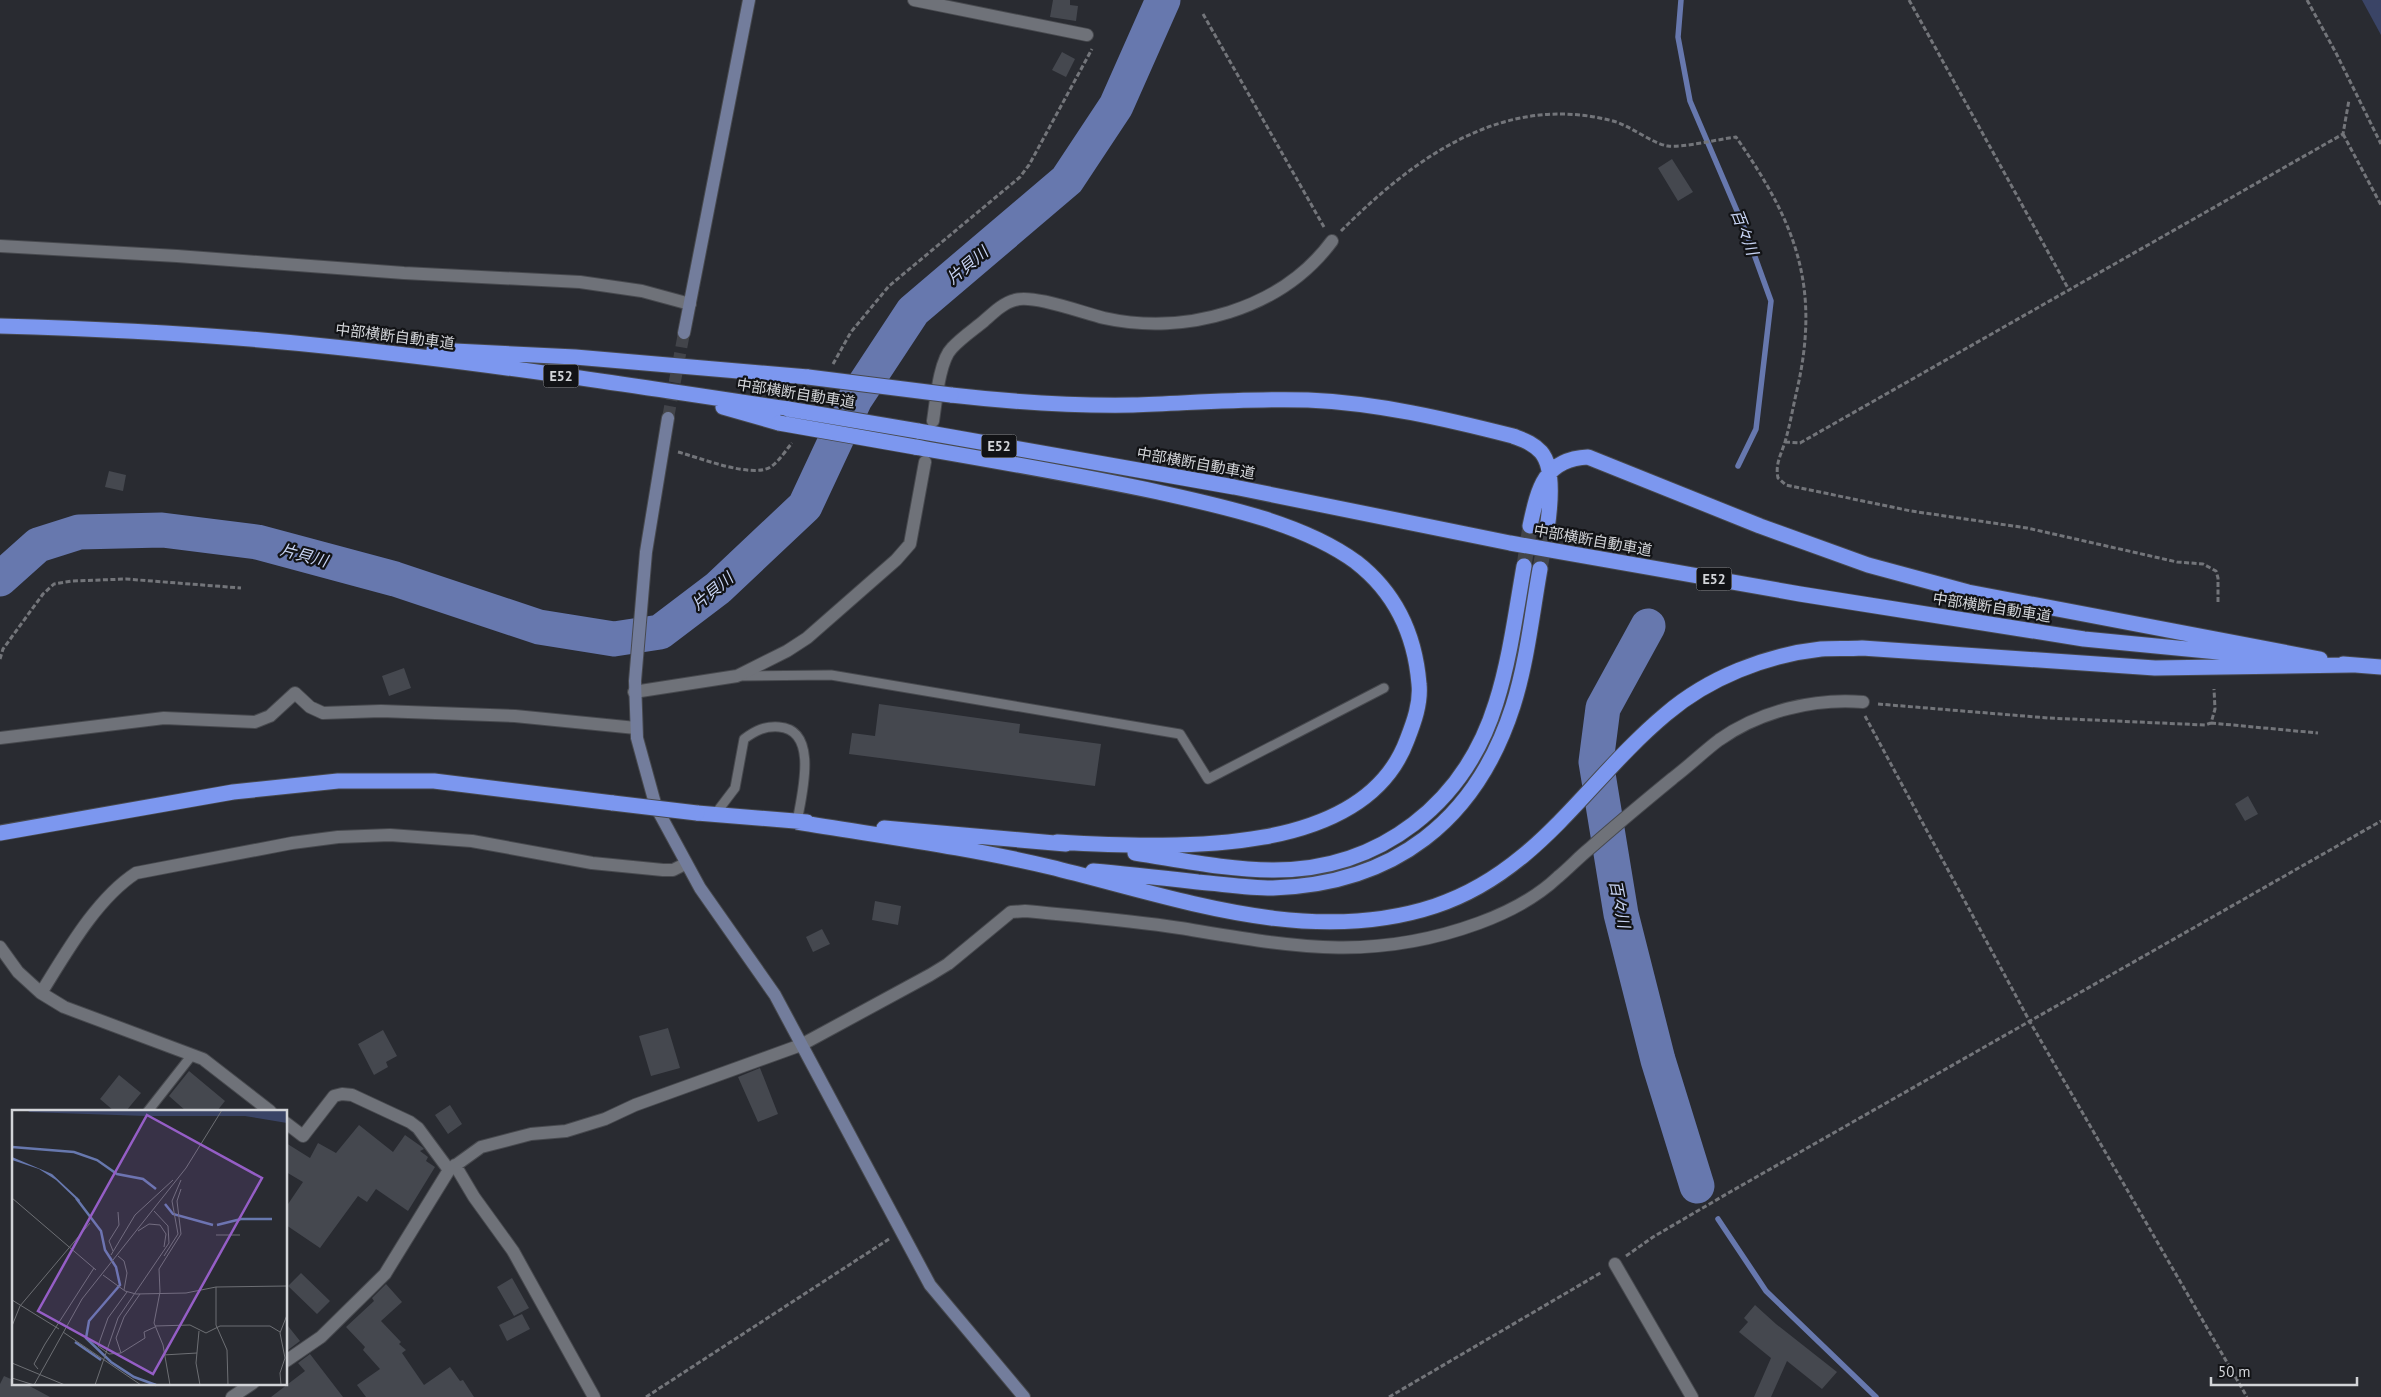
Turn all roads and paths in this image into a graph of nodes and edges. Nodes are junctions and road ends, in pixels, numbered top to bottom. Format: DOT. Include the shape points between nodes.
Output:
graph roads {
  1 [pos="749,0"];
  2 [pos="914,0"];
  3 [pos="1909,0"];
  4 [pos="2307,0"];
  5 [pos="1203,14"];
  6 [pos="1087,35"];
  7 [pos="2349,100"];
  8 [pos="2344,134"];
  9 [pos="2381,144"];
  10 [pos="2381,205"];
  11 [pos="1332,241"];
  12 [pos="0,246"];
  13 [pos="2069,290"];
  14 [pos="690,304"];
  15 [pos="0,326"];
  16 [pos="684,333"];
  17 [pos="333,346"];
  18 [pos="831,368"];
  19 [pos="656,389"];
  20 [pos="668,418"];
  21 [pos="933,420"];
  22 [pos="796,438"];
  23 [pos="1785,442"];
  24 [pos="663,447"];
  25 [pos="925,462"];
  26 [pos="1548,474"];
  27 [pos="1530,526"];
  28 [pos="1547,529"];
  29 [pos="1524,566"];
  30 [pos="1540,569"];
  31 [pos="241,588"];
  32 [pos="2218,602"];
  33 [pos="0,659"];
  34 [pos="2351,665"];
  35 [pos="2381,666"];
  36 [pos="737,676"];
  37 [pos="635,687"];
  38 [pos="1384,688"];
  39 [pos="2214,689"];
  40 [pos="1863,702"];
  41 [pos="2211,723"];
  42 [pos="636,728"];
  43 [pos="2318,733"];
  44 [pos="0,738"];
  45 [pos="716,813"];
  46 [pos="2381,821"];
  47 [pos="797,822"];
  48 [pos="0,833"];
  49 [pos="1057,842"];
  50 [pos="685,864"];
  51 [pos="1049,866"];
  52 [pos="0,947"];
  53 [pos="41,993"];
  54 [pos="2030,1022"];
  55 [pos="801,1045"];
  56 [pos="192,1055"];
  57 [pos="149,1110"];
  58 [pos="269,1110"];
  59 [pos="288,1125"];
  60 [pos="452,1167"];
  61 [pos="901,1231"];
  62 [pos="1615,1264"];
  63 [pos="288,1360"];
  64 [pos="252,1384"];
  65 [pos="232,1397"];
  66 [pos="594,1397"];
  67 [pos="646,1397"];
  68 [pos="1024,1397"];
  69 [pos="1389,1397"];
  70 [pos="1692,1397"];
  71 [pos="2247,1397"];
  1 -- 14 [label="street"];
  2 -- 6 [label="street"];
  3 -- 13 [label="path"];
  4 -- 9 [label="path"];
  5 -- 11 [label="path"];
  6 -- 18 [label="path" via="1092,39 1093,47 1020,177 889,286 852,332"];
  7 -- 8 [label="path"];
  8 -- 10 [label="path"];
  8 -- 13 [label="path"];
  11 -- 21 [label="street" via="1295,278 1237,310 1211,317 1154,324 1104,318 1034,300 1016,299 1001,307 950,349 944,362"];
  11 -- 23 [label="path" via="1385,188 1413,166 1446,146 1509,120 1543,114 1580,115 1614,121 1668,146 1736,137 1780,207 1793,236 1801,269 1806,339"];
  12 -- 14 [label="street" via="404,274 580,282 642,291"];
  13 -- 23 [label="path" via="1800,443"];
  14 -- 16 [label="street"];
  15 -- 17 [label="highway, 中部横断自動車道 / E52" via="204,335"];
  17 -- 19 [label="highway, 中部横断自動車道 / E52"];
  17 -- 26 [label="highway, bridge" via="515,353 808,376 1010,402 1133,405 1271,399 1347,403 1430,416 1526,441 1546,459"];
  19 -- 34 [label="highway, 中部横断自動車道 / E52, bridge" via="1234,487 1510,543 1950,619 2084,639"];
  19 -- 49 [label="highway, bridge" via="779,423 1114,482 1262,518 1328,546 1355,562 1396,605 1409,630 1417,662 1420,694 1415,720 1404,750 1390,774 1353,806 1327,820 1298,829 1236,841 1137,846"];
  20 -- 24 [label="street"];
  22 -- 24 [label="path" via="771,467 759,471"];
  23 -- 32 [label="path" via="1776,467 1778,478 1786,484 1910,511 2027,528 2177,562 2203,564 2216,570"];
  24 -- 37 [label="street" via="642,588"];
  25 -- 36 [label="street" via="910,544 896,560 806,638"];
  26 -- 27 [label="highway" via="1536,497"];
  26 -- 28 [label="highway" via="1551,498"];
  26 -- 34 [label="highway" via="1563,461 1588,457 1760,526 1904,575 1968,592"];
  29 -- 49 [label="highway" via="1496,704 1480,742 1462,776 1433,809 1404,832 1378,847 1342,860 1275,870 1237,868"];
  30 -- 51 [label="highway" via="1514,704 1502,738 1484,773 1464,801 1437,829 1387,862 1345,879 1271,888"];
  31 -- 33 [label="path" via="126,579 54,584 20,625"];
  34 -- 35 [label="highway, 中部横断自動車道 / E52"];
  34 -- 51 [label="highway" via="2155,668 1902,650 1822,649 1765,662 1714,682 1667,712 1536,846 1484,884 1436,906 1380,919 1342,923 1268,917 1135,890"];
  36 -- 37 [label="street"];
  36 -- 38 [label="lane" via="831,675 1171,732 1180,734 1208,779"];
  37 -- 42 [label="street"];
  39 -- 41 [label="path" via="2214,718"];
  40 -- 41 [label="path" via="2157,724"];
  40 -- 54 [label="path" via="1866,719"];
  40 -- 55 [label="street" via="1840,700 1813,704 1763,717 1721,739 1630,813 1557,879 1481,922 1420,941 1375,947 1298,947 1178,928 1016,911 930,976"];
  41 -- 43 [label="path"];
  42 -- 44 [label="street" via="515,716 381,711 322,713 295,693 270,716 254,722 164,718"];
  42 -- 50 [label="street" via="656,807"];
  45 -- 47 [label="highway"];
  45 -- 47 [label="lane" via="735,788 744,739 756,730 770,726 786,728 803,744 804,781"];
  45 -- 48 [label="highway, bridge" via="434,781 338,781 233,792"];
  46 -- 54 [label="path"];
  47 -- 49 [label="highway"];
  47 -- 51 [label="highway"];
  50 -- 53 [label="street" via="673,870 645,869 592,863 472,841 390,835 292,842 149,870 127,879 96,912"];
  50 -- 55 [label="street" via="771,989"];
  52 -- 53 [label="street" via="18,972"];
  53 -- 56 [label="street" via="64,1007"];
  54 -- 62 [label="path" via="1653,1237"];
  54 -- 71 [label="path"];
  55 -- 60 [label="street" via="635,1105 606,1119 566,1131 531,1134 481,1146"];
  55 -- 61 [label="street"];
  56 -- 57 [label="lane"];
  56 -- 58 [label="street" via="203,1059"];
  59 -- 60 [label="street" via="303,1136 334,1096 352,1095 410,1122"];
  60 -- 63 [label="street" via="385,1274 321,1337"];
  60 -- 66 [label="street" via="513,1251"];
  61 -- 67 [label="path"];
  61 -- 68 [label="street" via="930,1286"];
  62 -- 69 [label="path"];
  62 -- 70 [label="street"];
  64 -- 65 [label="street"];
}
